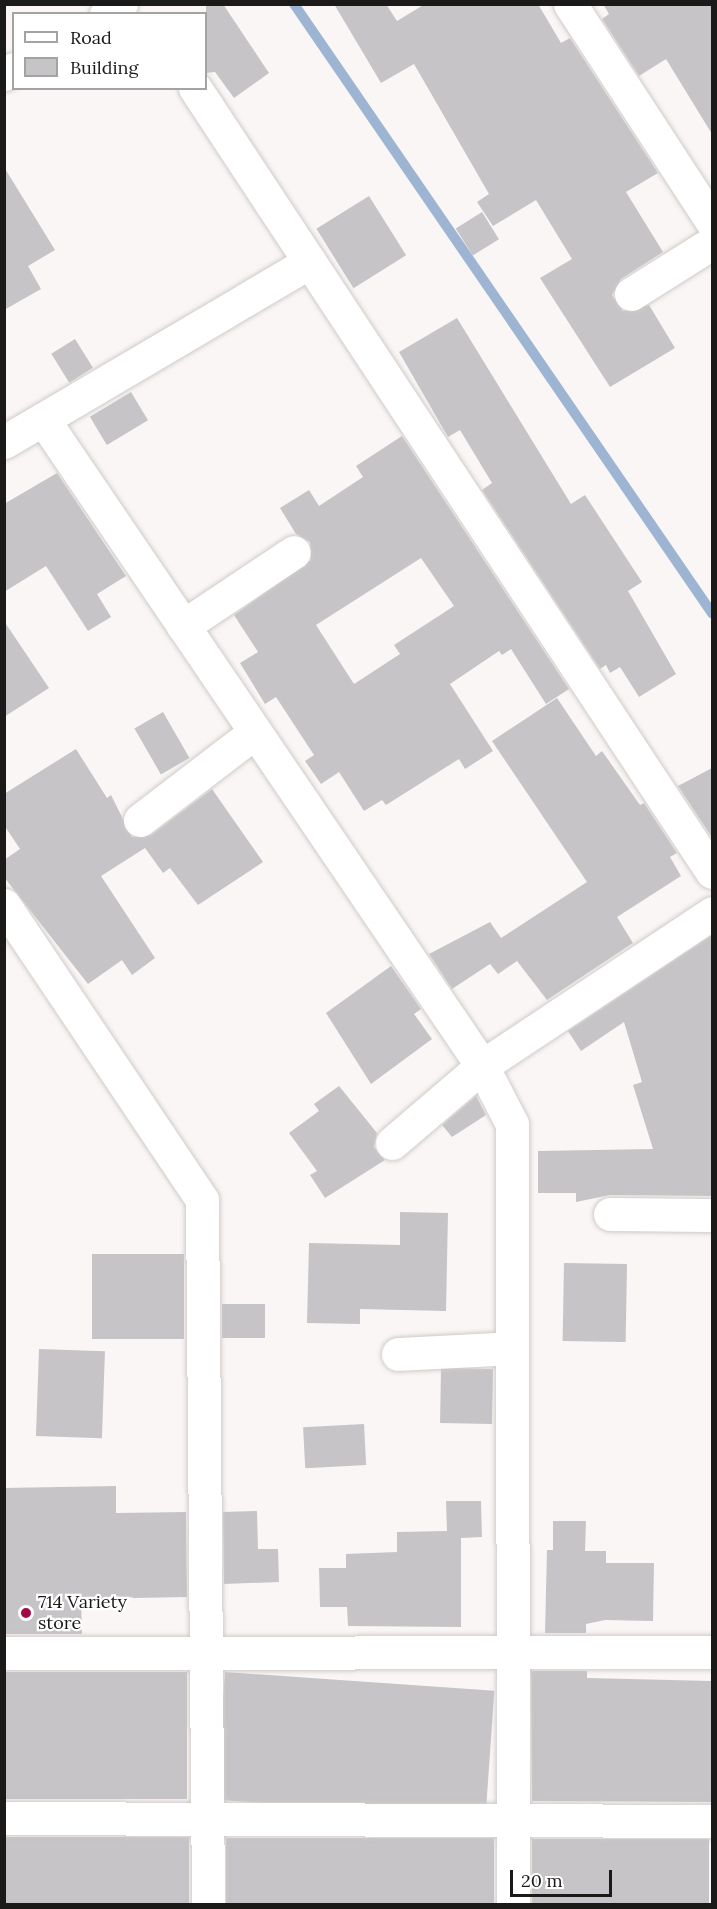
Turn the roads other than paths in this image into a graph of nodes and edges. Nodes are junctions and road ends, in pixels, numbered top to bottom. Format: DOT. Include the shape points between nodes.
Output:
graph roads {
  1 [pos="570,4"];
  2 [pos="196,90"];
  3 [pos="712,222"];
  4 [pos="712,243"];
  5 [pos="310,262"];
  6 [pos="631,294"];
  7 [pos="43,419"];
  8 [pos="4,442"];
  9 [pos="294,552"];
  10 [pos="183,626"];
  11 [pos="255,732"];
  12 [pos="140,820"];
  13 [pos="712,872"];
  14 [pos="4,904"];
  15 [pos="712,913"];
  16 [pos="482,1066"];
  17 [pos="392,1143"];
  18 [pos="610,1214"];
  19 [pos="712,1215"];
  20 [pos="512,1348"];
  21 [pos="398,1353"];
  22 [pos="513,1652"];
  23 [pos="712,1652"];
  24 [pos="4,1653"];
  25 [pos="210,1653"];
  26 [pos="4,1818"];
  27 [pos="208,1818"];
  28 [pos="513,1820"];
  29 [pos="712,1821"];
  30 [pos="208,1905"];
  31 [pos="513,1905"];
  1 -- 3 [label="street"];
  2 -- 5 [label="street"];
  4 -- 6 [label="street"];
  5 -- 7 [label="street"];
  5 -- 13 [label="street"];
  7 -- 8 [label="street"];
  7 -- 10 [label="street"];
  9 -- 10 [label="street"];
  10 -- 11 [label="street"];
  11 -- 12 [label="street"];
  11 -- 16 [label="street"];
  14 -- 25 [label="street" via="202,1200"];
  15 -- 16 [label="street"];
  16 -- 17 [label="street"];
  16 -- 20 [label="street" via="512,1124"];
  18 -- 19 [label="street"];
  20 -- 21 [label="street"];
  20 -- 22 [label="street"];
  22 -- 23 [label="street"];
  22 -- 25 [label="street"];
  22 -- 28 [label="street"];
  24 -- 25 [label="street"];
  25 -- 27 [label="street"];
  26 -- 27 [label="street"];
  27 -- 28 [label="street"];
  27 -- 30 [label="street"];
  28 -- 29 [label="street"];
  28 -- 31 [label="street"];
}
